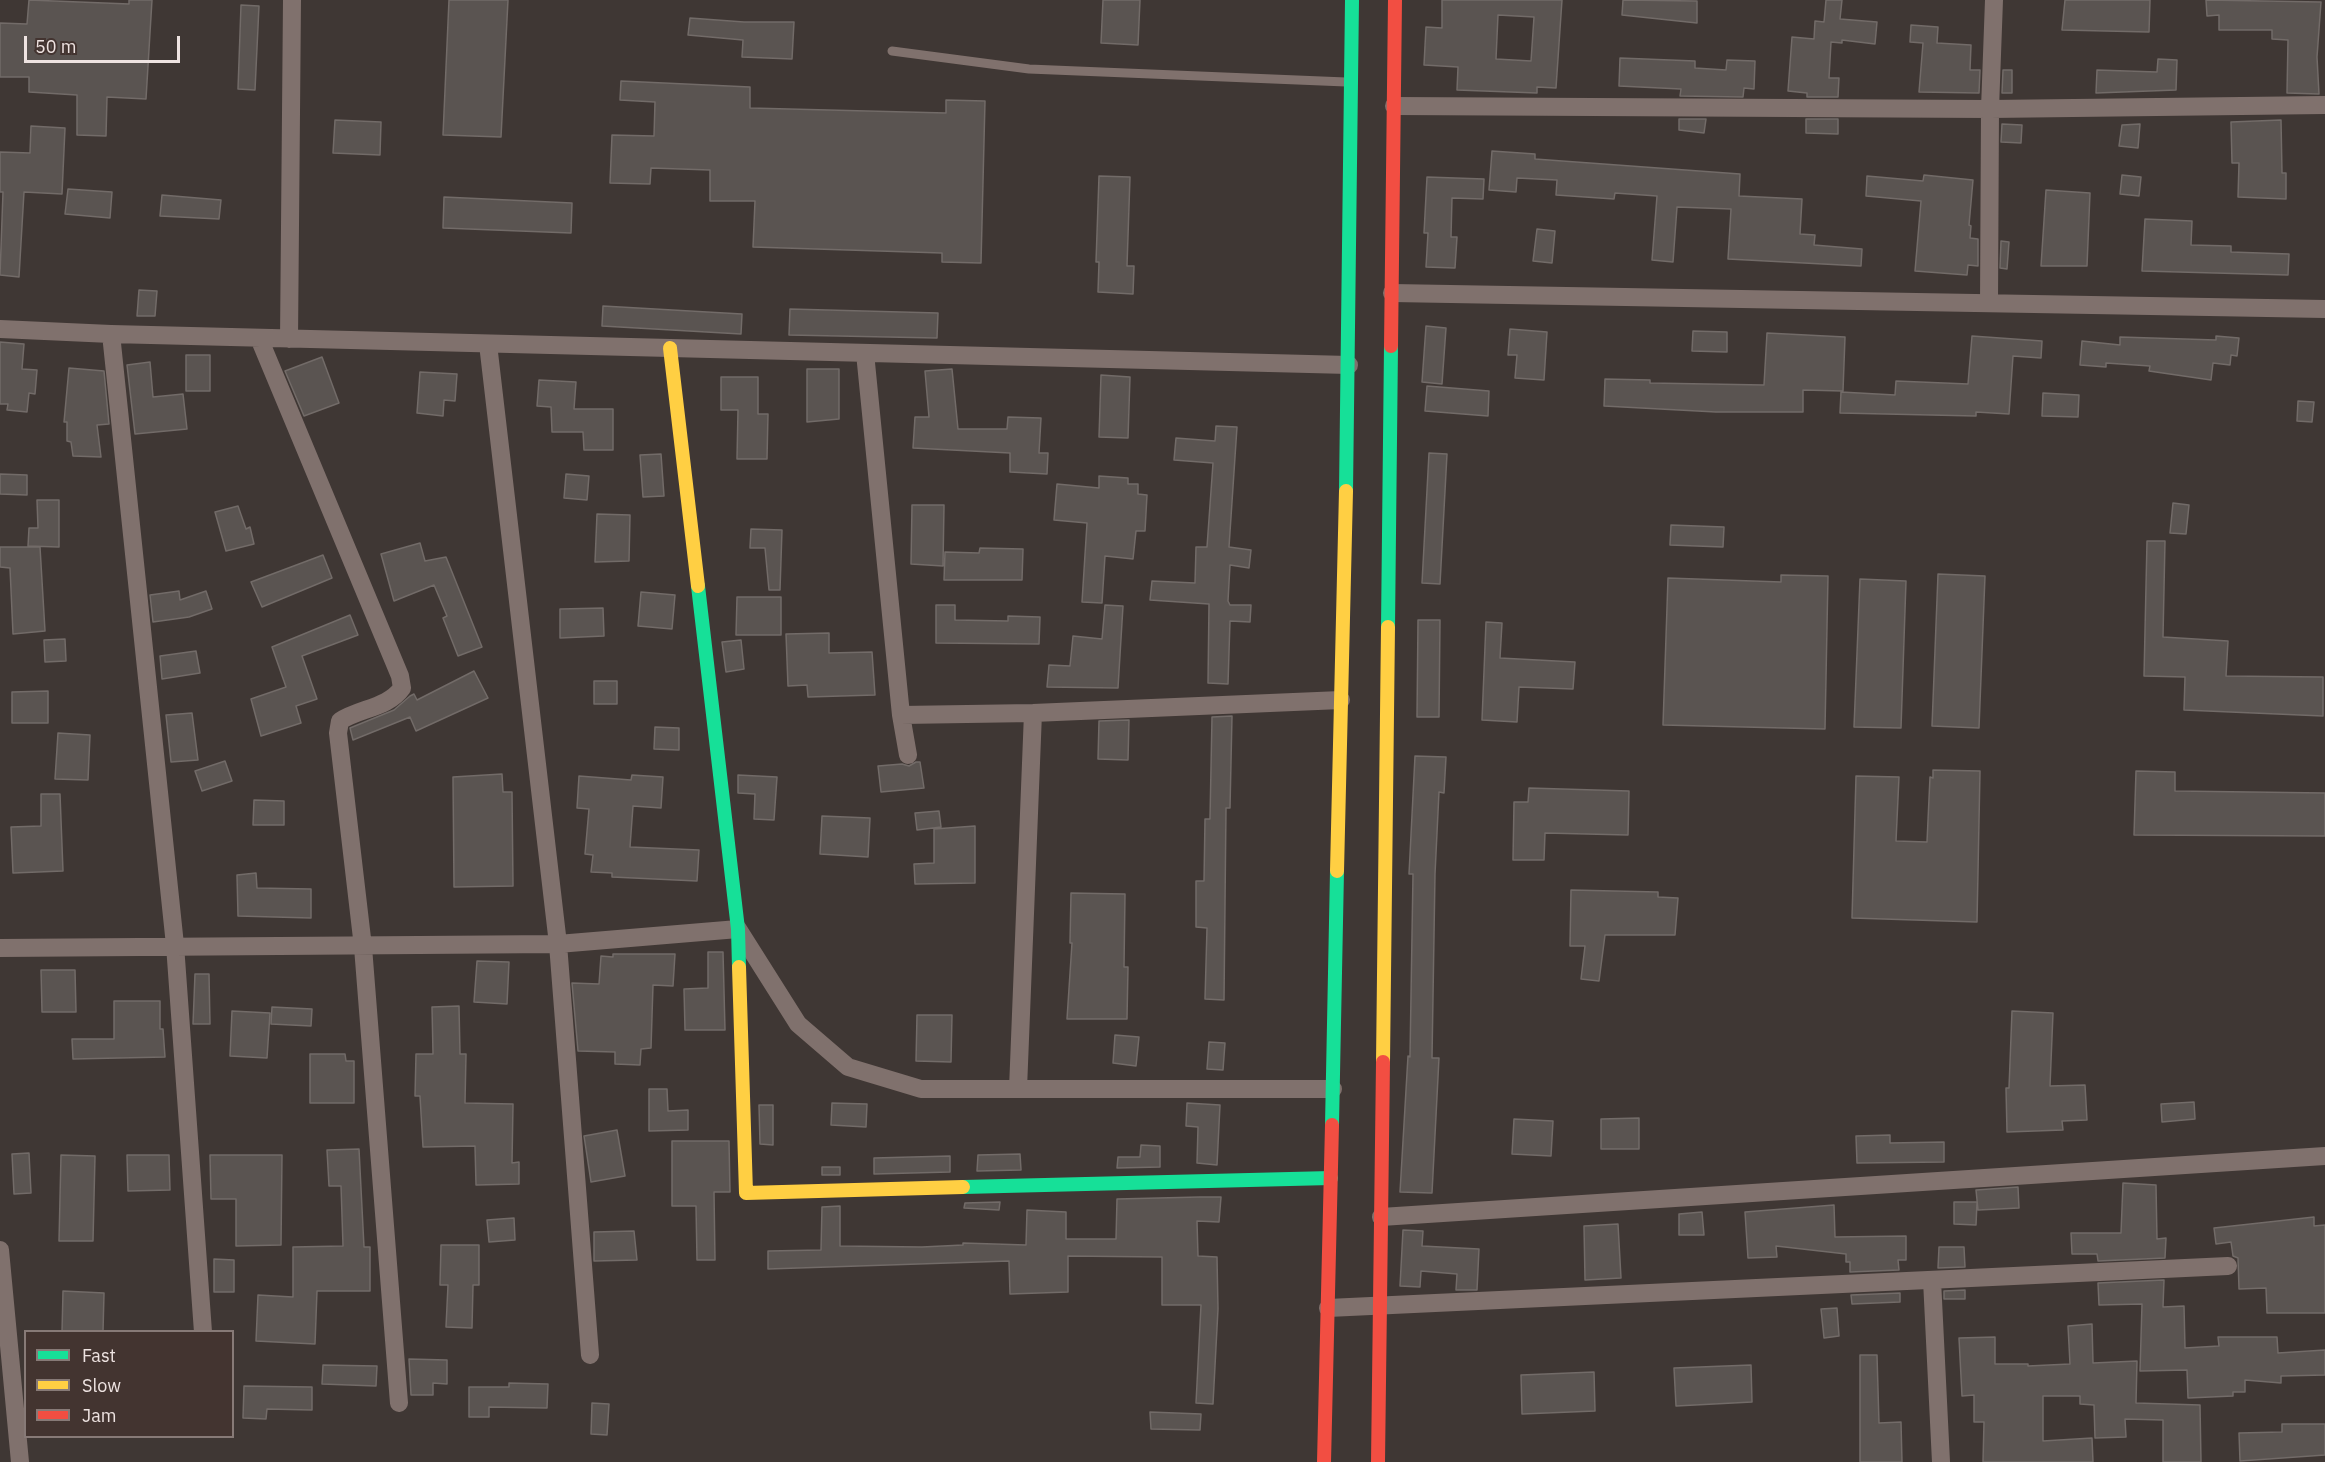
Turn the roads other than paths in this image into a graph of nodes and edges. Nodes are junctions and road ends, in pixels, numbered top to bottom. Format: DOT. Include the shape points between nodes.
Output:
graph roads {
  1 [pos="292,0"];
  2 [pos="1352,0"];
  3 [pos="1395,0"];
  4 [pos="1994,0"];
  5 [pos="892,51"];
  6 [pos="1352,82"];
  7 [pos="2325,105"];
  8 [pos="1394,106"];
  9 [pos="1990,109"];
  10 [pos="1392,293"];
  11 [pos="1989,303"];
  12 [pos="2325,309"];
  13 [pos="0,328"];
  14 [pos="111,334"];
  15 [pos="259,338"];
  16 [pos="289,339"];
  17 [pos="488,344"];
  18 [pos="669,348"];
  19 [pos="865,353"];
  20 [pos="1349,365"];
  21 [pos="1341,700"];
  22 [pos="1033,713"];
  23 [pos="901,715"];
  24 [pos="908,755"];
  25 [pos="738,929"];
  26 [pos="558,944"];
  27 [pos="175,945"];
  28 [pos="363,947"];
  29 [pos="0,948"];
  30 [pos="1018,1089"];
  31 [pos="1333,1089"];
  32 [pos="2325,1156"];
  33 [pos="1331,1179"];
  34 [pos="1381,1217"];
  35 [pos="0,1250"];
  36 [pos="2228,1266"];
  37 [pos="1932,1280"];
  38 [pos="1380,1307"];
  39 [pos="1328,1308"];
  40 [pos="203,1330"];
  41 [pos="590,1355"];
  42 [pos="399,1403"];
  43 [pos="20,1416"];
  44 [pos="20,1462"];
  45 [pos="1324,1462"];
  46 [pos="1378,1462"];
  47 [pos="1941,1462"];
  1 -- 16 [label="street"];
  2 -- 6 [label="main road"];
  3 -- 8 [label="main road"];
  4 -- 9 [label="street"];
  5 -- 6 [label="lane" via="1029,69"];
  6 -- 20 [label="main road"];
  7 -- 9 [label="street"];
  8 -- 9 [label="street"];
  8 -- 10 [label="main road"];
  9 -- 11 [label="street"];
  10 -- 11 [label="street"];
  10 -- 34 [label="main road"];
  11 -- 12 [label="street"];
  13 -- 14 [label="street"];
  14 -- 15 [label="street"];
  14 -- 27 [label="street"];
  15 -- 16 [label="street"];
  15 -- 28 [label="street" via="400,676 402,688 394,699 340,721 338,733"];
  16 -- 17 [label="street"];
  17 -- 18 [label="street"];
  17 -- 26 [label="street"];
  18 -- 19 [label="street"];
  18 -- 25 [label="main road"];
  19 -- 20 [label="street"];
  19 -- 23 [label="street"];
  20 -- 21 [label="main road"];
  21 -- 22 [label="street"];
  21 -- 31 [label="main road"];
  22 -- 23 [label="street"];
  22 -- 30 [label="street"];
  23 -- 24 [label="street"];
  25 -- 26 [label="street"];
  25 -- 30 [label="street" via="798,1024 848,1067 921,1089"];
  25 -- 33 [label="main road" via="746,1193"];
  26 -- 28 [label="street"];
  26 -- 41 [label="street"];
  27 -- 28 [label="street"];
  27 -- 29 [label="street"];
  27 -- 40 [label="street"];
  28 -- 42 [label="street"];
  30 -- 31 [label="street"];
  31 -- 33 [label="main road"];
  32 -- 34 [label="street"];
  33 -- 39 [label="main road"];
  34 -- 38 [label="main road"];
  35 -- 43 [label="street"];
  36 -- 37 [label="street"];
  37 -- 38 [label="street"];
  37 -- 47 [label="street"];
  38 -- 39 [label="street"];
  38 -- 46 [label="main road"];
  39 -- 45 [label="main road"];
  43 -- 44 [label="street"];
}
